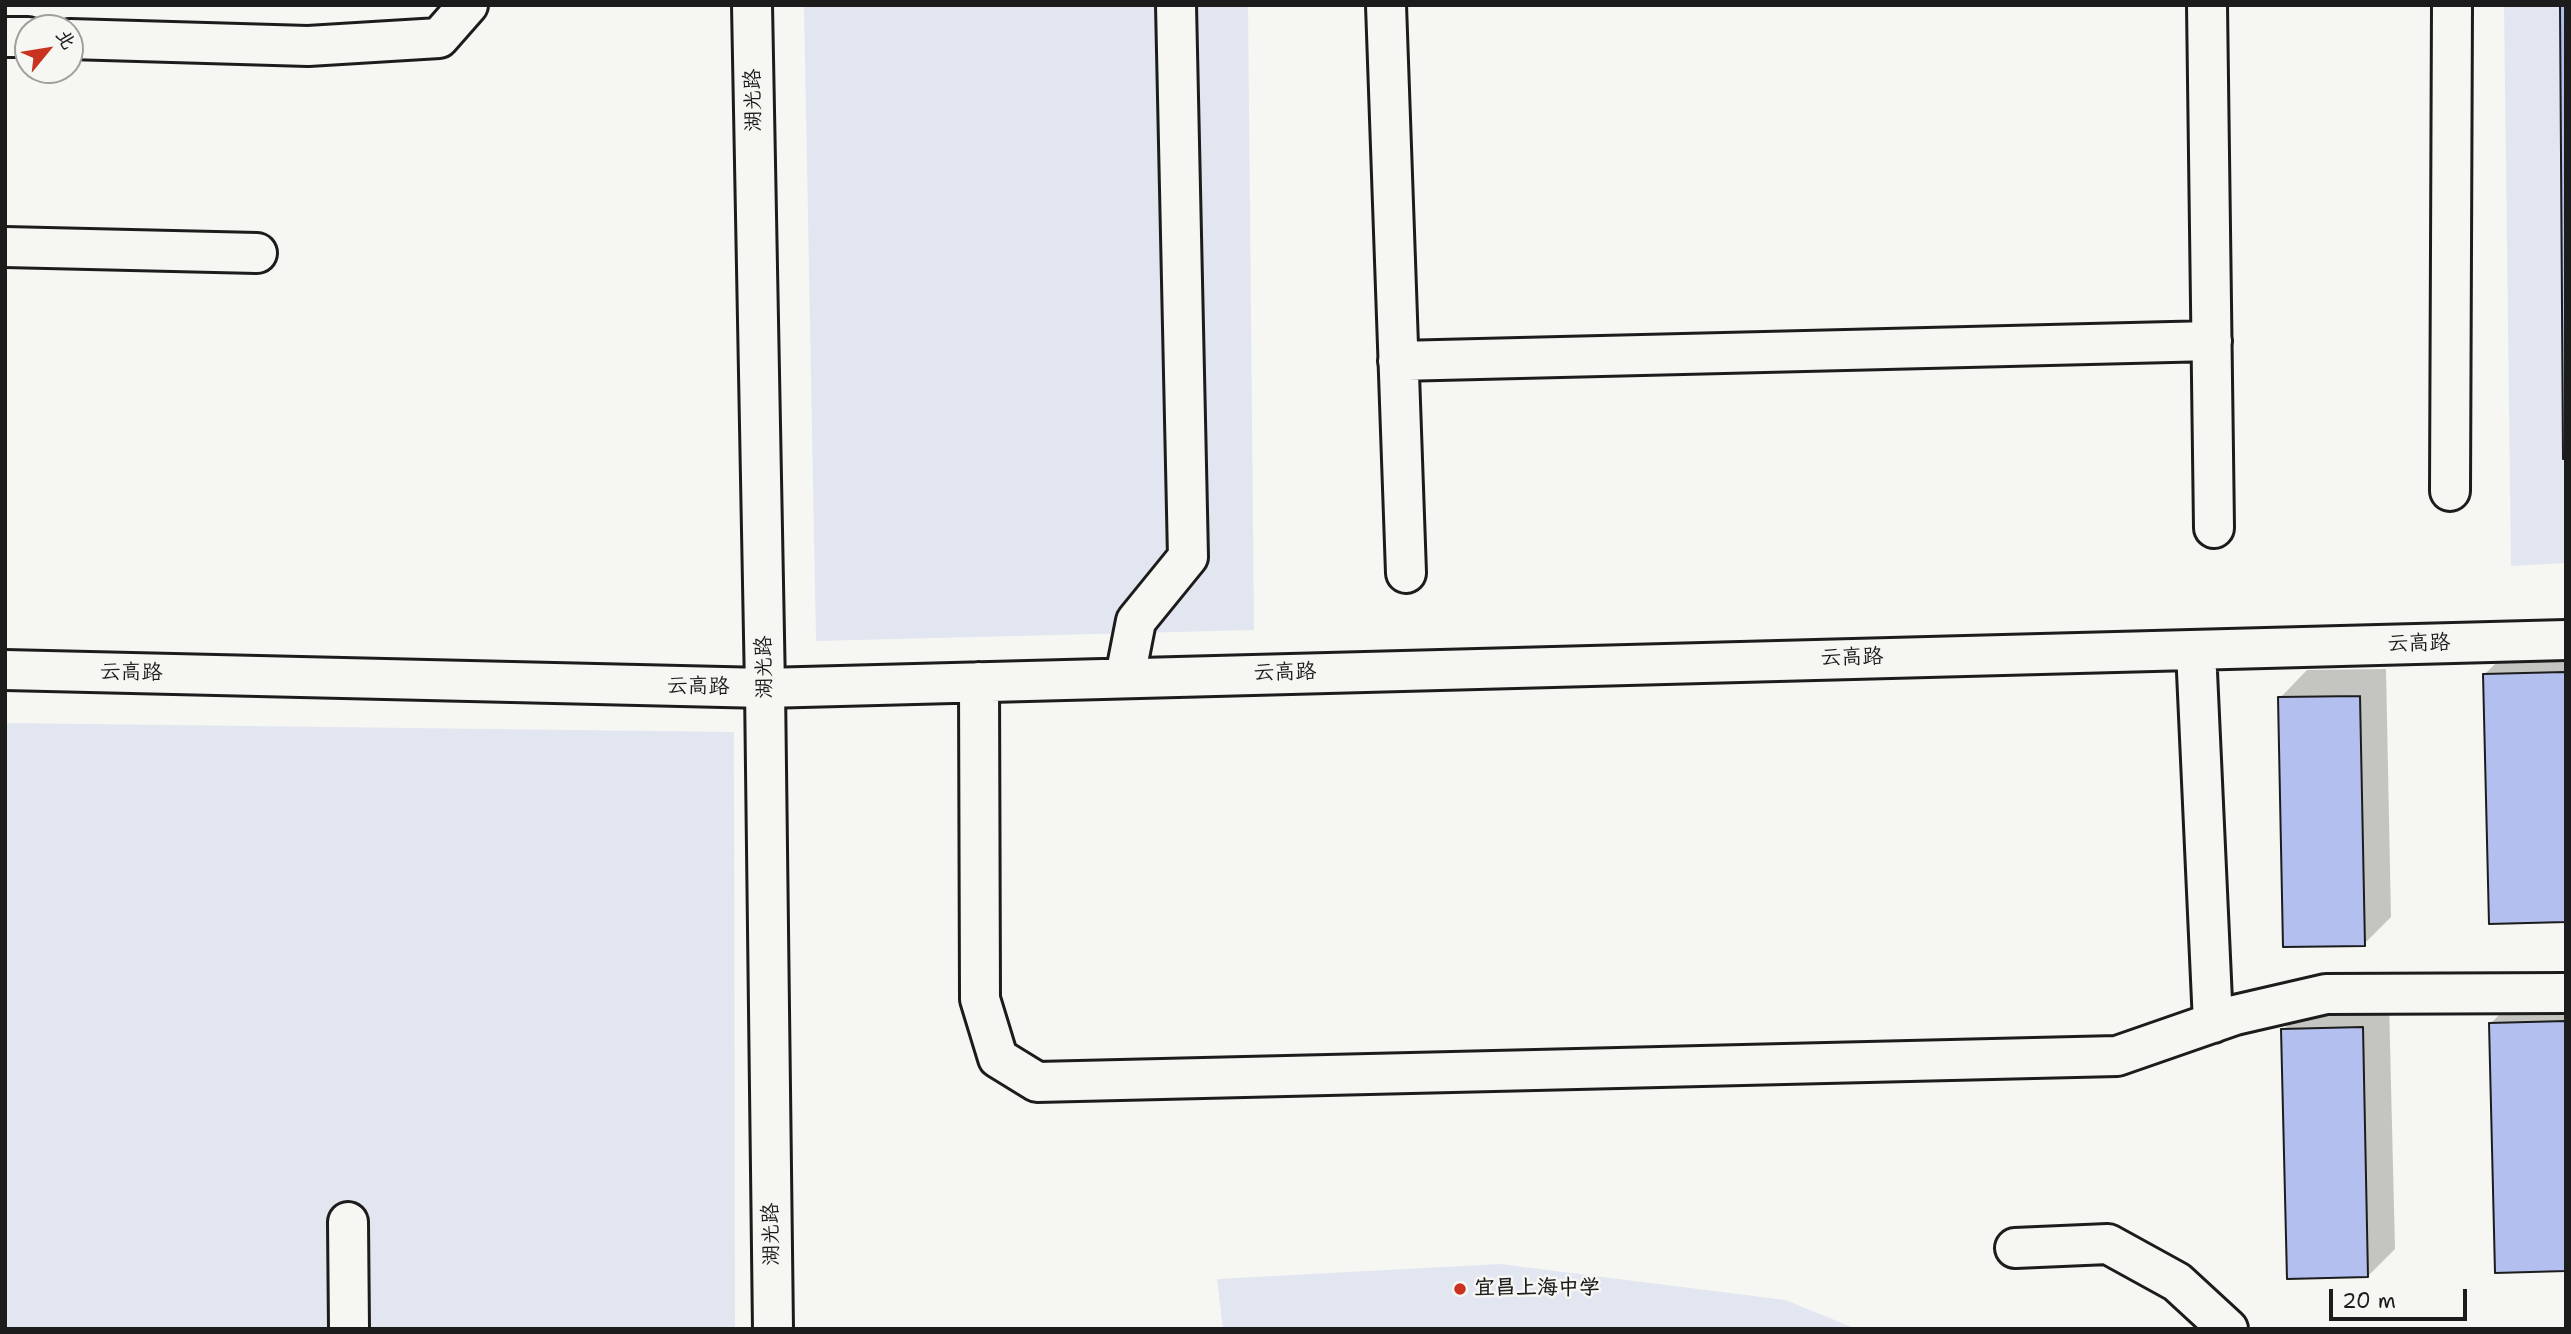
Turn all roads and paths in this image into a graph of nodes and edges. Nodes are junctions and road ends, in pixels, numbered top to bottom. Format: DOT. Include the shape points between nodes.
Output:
graph roads {
  1 [pos="468,5"];
  2 [pos="752,5"];
  3 [pos="1176,5"];
  4 [pos="1386,5"];
  5 [pos="2207,5"];
  6 [pos="2452,5"];
  7 [pos="84,39"];
  8 [pos="5,247"];
  9 [pos="257,253"];
  10 [pos="2212,341"];
  11 [pos="1398,361"];
  12 [pos="2450,491"];
  13 [pos="2214,528"];
  14 [pos="1406,573"];
  15 [pos="2566,640"];
  16 [pos="2196,650"];
  17 [pos="5,670"];
  18 [pos="1125,677"];
  19 [pos="979,682"];
  20 [pos="765,688"];
  21 [pos="2566,993"];
  22 [pos="2213,1023"];
  23 [pos="348,1222"];
  24 [pos="2015,1248"];
  25 [pos="349,1329"];
  26 [pos="773,1329"];
  27 [pos="2228,1329"];
  1 -- 7 [label="street" via="439,38 308,47"];
  2 -- 20 [label="street, 湖光路"];
  3 -- 18 [label="street" via="1188,557 1136,621"];
  4 -- 11 [label="street"];
  5 -- 10 [label="street"];
  6 -- 12 [label="street"];
  8 -- 9 [label="street"];
  10 -- 11 [label="street"];
  10 -- 13 [label="street"];
  11 -- 14 [label="street"];
  15 -- 16 [label="street, 云高路"];
  16 -- 18 [label="street, 云高路"];
  16 -- 22 [label="street"];
  17 -- 20 [label="street, 云高路"];
  18 -- 19 [label="street, 云高路"];
  19 -- 20 [label="street, 云高路"];
  19 -- 22 [label="street" via="980,999 998,1058 1037,1082 2117,1056"];
  20 -- 26 [label="street, 湖光路"];
  21 -- 22 [label="street" via="2326,994"];
  23 -- 25 [label="street"];
  24 -- 27 [label="street" via="2108,1244 2177,1282"];
}
